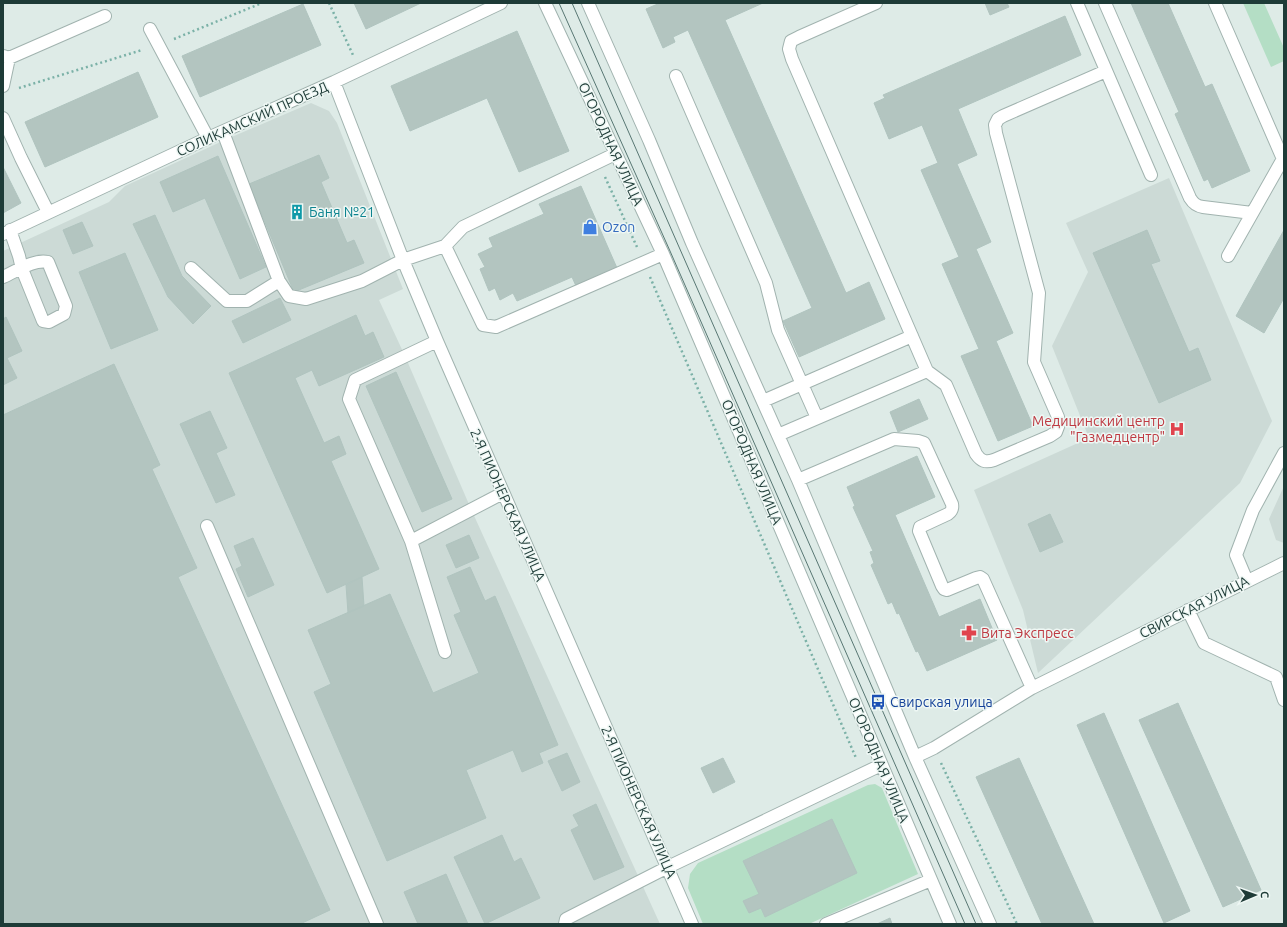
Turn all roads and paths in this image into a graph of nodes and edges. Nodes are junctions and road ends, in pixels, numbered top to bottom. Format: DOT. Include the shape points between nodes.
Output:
graph roads {
  1 [pos="262,3"];
  2 [pos="330,3"];
  3 [pos="501,3"];
  4 [pos="545,3"];
  5 [pos="588,3"];
  6 [pos="876,3"];
  7 [pos="1077,3"];
  8 [pos="1105,3"];
  9 [pos="1215,3"];
  10 [pos="105,16"];
  11 [pos="150,29"];
  12 [pos="159,45"];
  13 [pos="6,57"];
  14 [pos="360,70"];
  15 [pos="1106,71"];
  16 [pos="676,76"];
  17 [pos="334,82"];
  18 [pos="3,86"];
  19 [pos="18,88"];
  20 [pos="3,118"];
  21 [pos="223,132"];
  22 [pos="208,138"];
  23 [pos="615,154"];
  24 [pos="1284,158"];
  25 [pos="598,162"];
  26 [pos="1152,176"];
  27 [pos="48,212"];
  28 [pos="1252,213"];
  29 [pos="6,232"];
  30 [pos="445,246"];
  31 [pos="663,254"];
  32 [pos="1228,256"];
  33 [pos="403,260"];
  34 [pos="644,263"];
  35 [pos="191,268"];
  36 [pos="22,269"];
  37 [pos="3,277"];
  38 [pos="279,281"];
  39 [pos="912,336"];
  40 [pos="436,341"];
  41 [pos="927,370"];
  42 [pos="802,384"];
  43 [pos="763,401"];
  44 [pos="817,418"];
  45 [pos="778,435"];
  46 [pos="1284,453"];
  47 [pos="798,480"];
  48 [pos="503,493"];
  49 [pos="207,526"];
  50 [pos="411,541"];
  51 [pos="1284,563"];
  52 [pos="1247,581"];
  53 [pos="1188,610"];
  54 [pos="445,652"];
  55 [pos="1032,688"];
  56 [pos="1284,700"];
  57 [pos="934,748"];
  58 [pos="914,757"];
  59 [pos="881,764"];
  60 [pos="862,774"];
  61 [pos="668,867"];
  62 [pos="931,880"];
  63 [pos="377,924"];
  64 [pos="565,924"];
  65 [pos="692,924"];
  66 [pos="826,924"];
  67 [pos="950,924"];
  68 [pos="990,924"];
  69 [pos="1017,924"];
  1 -- 12 [label="path"];
  2 -- 14 [label="path"];
  3 -- 14 [label="street, СОЛИКАМСКИЙ ПРОЕЗД"];
  4 -- 23 [label="street, ОГОРОДНАЯ УЛИЦА"];
  5 -- 43 [label="street"];
  6 -- 39 [label="street" via="799,37 792,41 789,50"];
  7 -- 15 [label="street"];
  8 -- 28 [label="street" via="1193,203 1202,207"];
  9 -- 24 [label="street"];
  10 -- 13 [label="street"];
  11 -- 12 [label="street"];
  12 -- 19 [label="path"];
  12 -- 22 [label="street"];
  13 -- 18 [label="street"];
  14 -- 17 [label="street, СОЛИКАМСКИЙ ПРОЕЗД"];
  15 -- 26 [label="street"];
  15 -- 41 [label="street" via="1003,116 995,125 1039,293 1034,362 1058,417 1056,432 994,460 980,460 946,385"];
  16 -- 42 [label="street" via="766,283 778,330"];
  17 -- 21 [label="street, СОЛИКАМСКИЙ ПРОЕЗД"];
  17 -- 33 [label="street, 2-Я ПИОНЕРСКАЯ УЛИЦА"];
  20 -- 27 [label="street"];
  21 -- 22 [label="street, СОЛИКАМСКИЙ ПРОЕЗД"];
  21 -- 38 [label="street"];
  22 -- 27 [label="street, СОЛИКАМСКИЙ ПРОЕЗД"];
  23 -- 25 [label="street"];
  23 -- 31 [label="street, ОГОРОДНАЯ УЛИЦА"];
  24 -- 28 [label="street"];
  25 -- 30 [label="street" via="463,227"];
  25 -- 34 [label="path"];
  27 -- 29 [label="street, СОЛИКАМСКИЙ ПРОЕЗД"];
  28 -- 32 [label="street"];
  29 -- 36 [label="street" via="19,256"];
  30 -- 33 [label="street"];
  30 -- 34 [label="street" via="483,325 496,327"];
  31 -- 34 [label="street"];
  31 -- 59 [label="street, ОГОРОДНАЯ УЛИЦА"];
  33 -- 38 [label="street" via="362,281 306,299 289,296"];
  33 -- 40 [label="street, 2-Я ПИОНЕРСКАЯ УЛИЦА"];
  34 -- 60 [label="path"];
  35 -- 38 [label="street" via="227,301 247,301"];
  36 -- 36 [label="street" via="40,261 48,262 66,306 64,314 49,322 43,320"];
  36 -- 37 [label="street"];
  39 -- 41 [label="street"];
  39 -- 42 [label="street"];
  40 -- 48 [label="street, 2-Я ПИОНЕРСКАЯ УЛИЦА"];
  40 -- 50 [label="street" via="355,380 349,399"];
  41 -- 44 [label="street"];
  42 -- 43 [label="street"];
  42 -- 44 [label="street"];
  43 -- 45 [label="street"];
  44 -- 45 [label="street"];
  45 -- 47 [label="street"];
  46 -- 52 [label="street" via="1253,510 1236,556"];
  47 -- 55 [label="street" via="894,439 924,443 952,504 952,512 923,525 919,531 942,586 947,590 976,578 983,578"];
  47 -- 58 [label="street"];
  48 -- 50 [label="street"];
  48 -- 61 [label="street, 2-Я ПИОНЕРСКАЯ УЛИЦА"];
  49 -- 63 [label="street"];
  50 -- 54 [label="street"];
  51 -- 52 [label="street, СВИРСКАЯ УЛИЦА"];
  52 -- 53 [label="street, СВИРСКАЯ УЛИЦА"];
  53 -- 55 [label="street, СВИРСКАЯ УЛИЦА"];
  53 -- 56 [label="street" via="1204,643 1276,677"];
  55 -- 57 [label="street, СВИРСКАЯ УЛИЦА"];
  57 -- 58 [label="street, СВИРСКАЯ УЛИЦА"];
  57 -- 69 [label="path"];
  58 -- 68 [label="street"];
  59 -- 60 [label="street"];
  59 -- 62 [label="street, ОГОРОДНАЯ УЛИЦА"];
  60 -- 61 [label="street"];
  61 -- 64 [label="street" via="566,919"];
  61 -- 65 [label="street, 2-Я ПИОНЕРСКАЯ УЛИЦА"];
  62 -- 66 [label="street"];
  62 -- 67 [label="street, ОГОРОДНАЯ УЛИЦА"];
}
